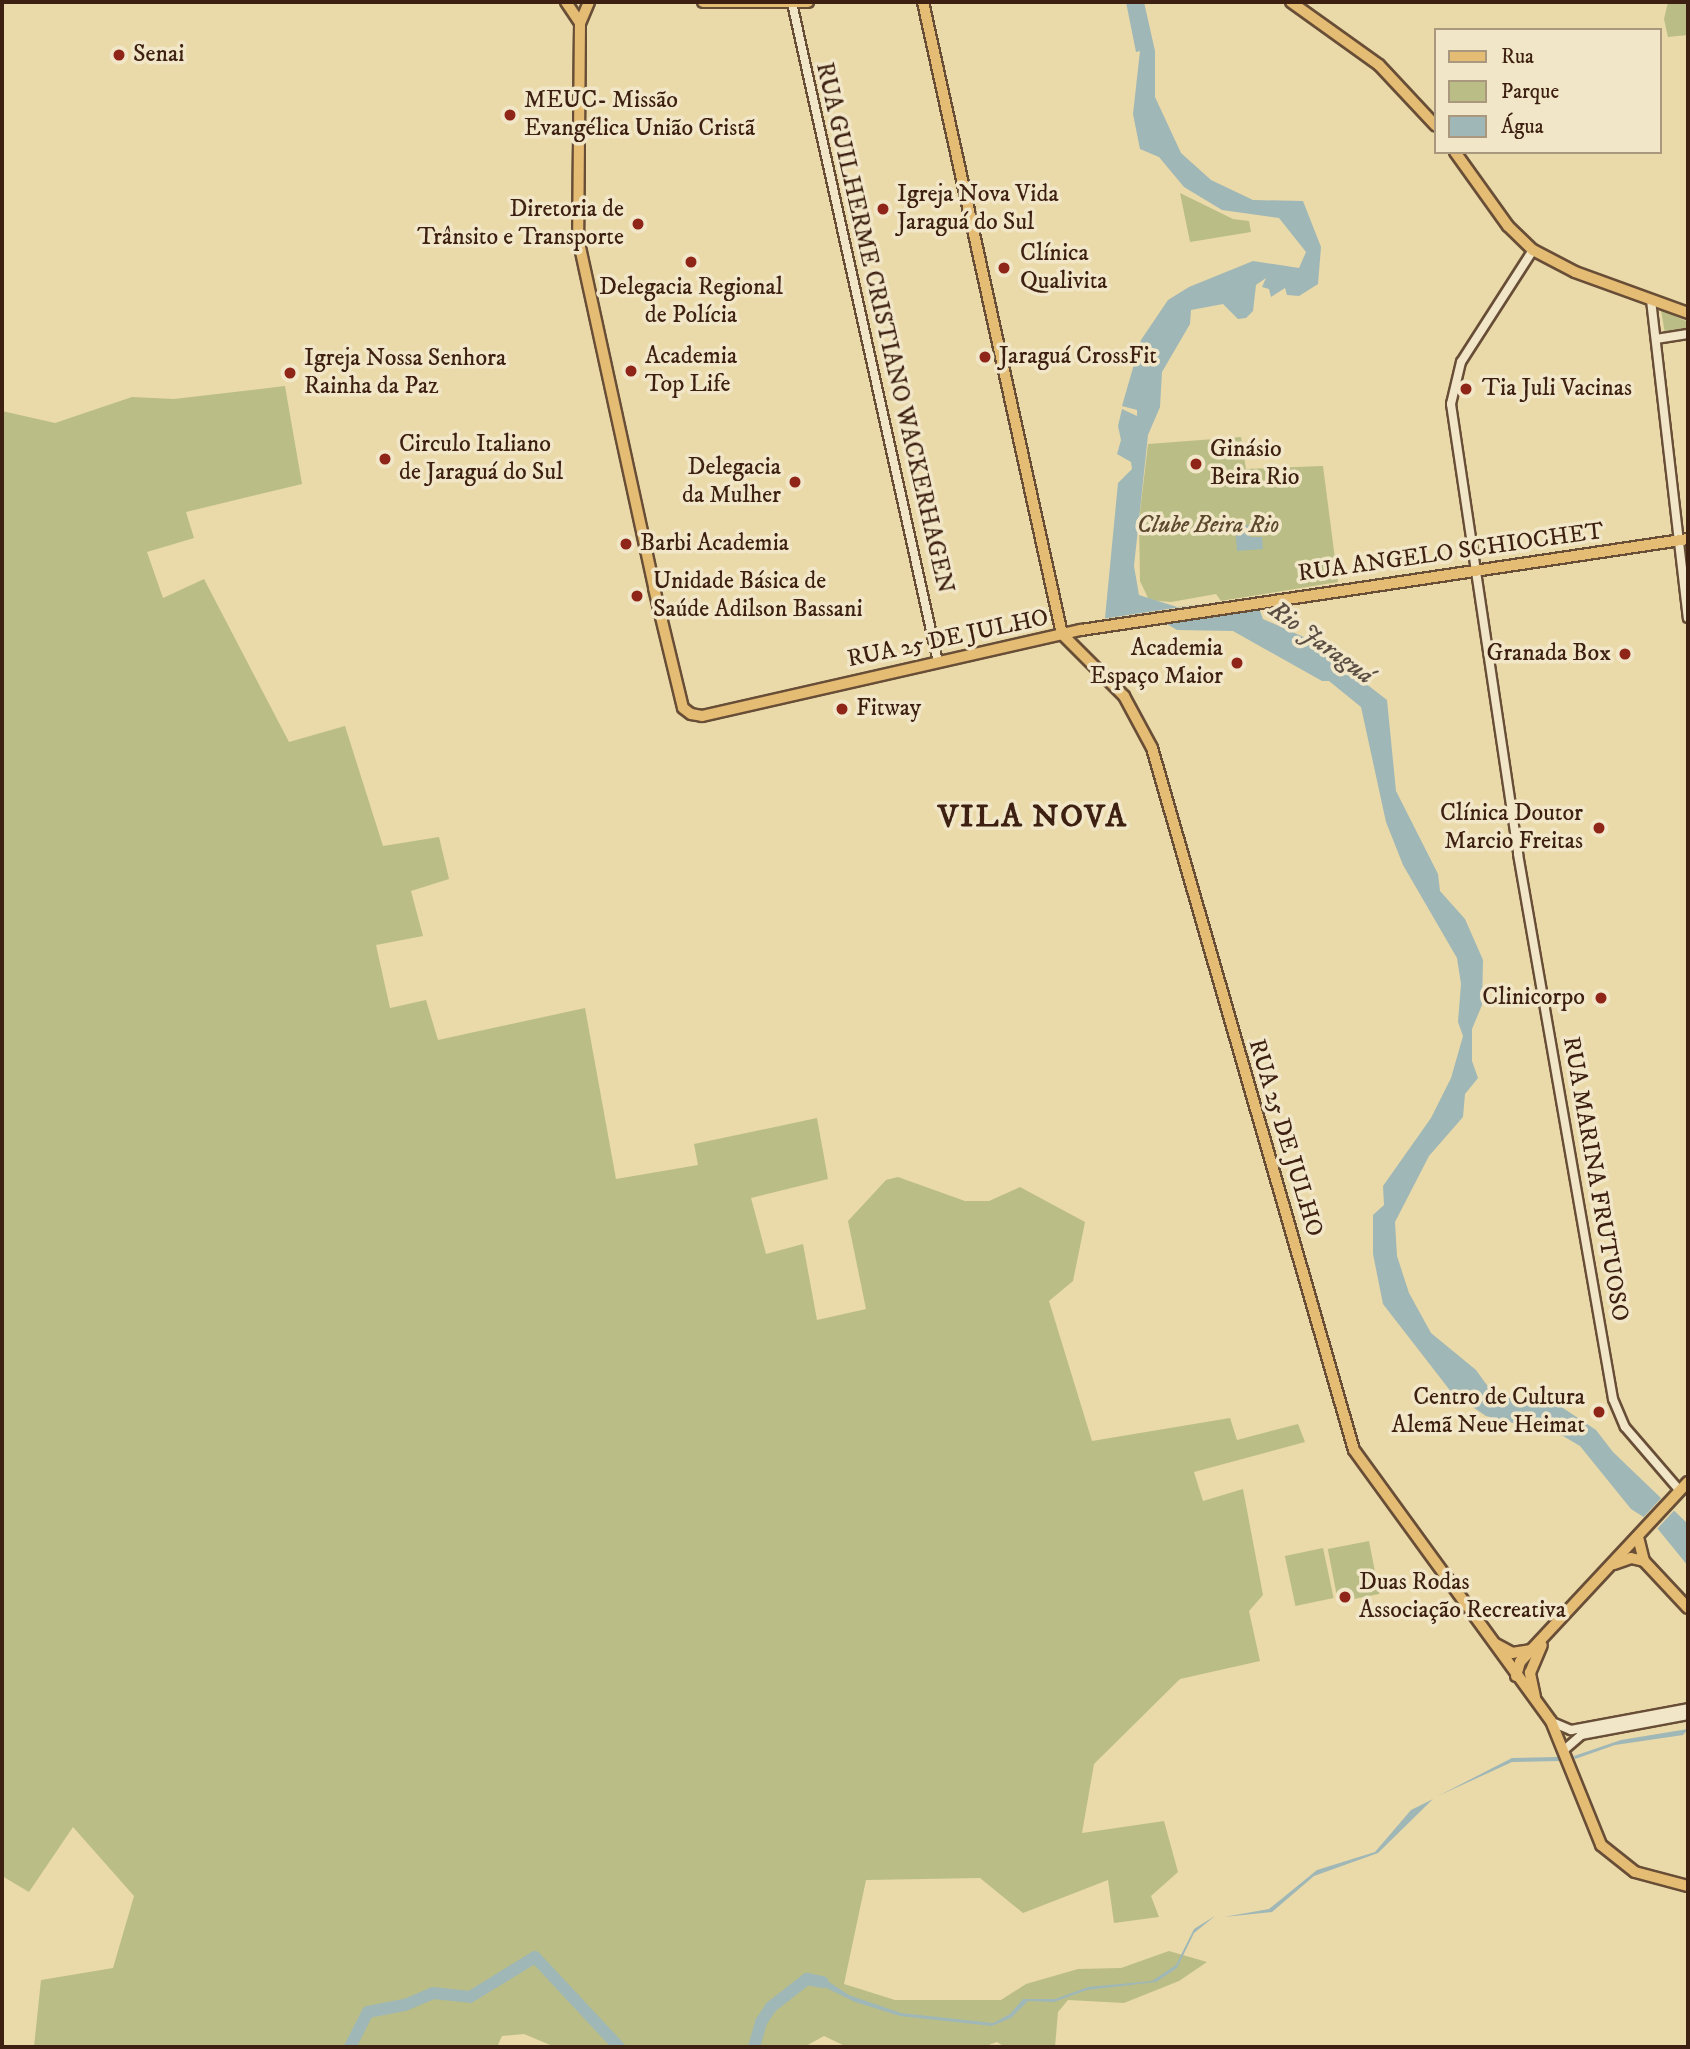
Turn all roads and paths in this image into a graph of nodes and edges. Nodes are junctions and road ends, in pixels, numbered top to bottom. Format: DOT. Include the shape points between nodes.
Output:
graph roads {
  1 [pos="566,2"];
  2 [pos="589,2"];
  3 [pos="703,2"];
  4 [pos="808,2"];
  5 [pos="923,2"];
  6 [pos="1291,2"];
  7 [pos="792,3"];
  8 [pos="580,23"];
  9 [pos="1434,124"];
  10 [pos="1456,154"];
  11 [pos="1533,250"];
  12 [pos="1651,300"];
  13 [pos="1688,313"];
  14 [pos="1688,334"];
  15 [pos="1656,339"];
  16 [pos="1684,540"];
  17 [pos="1476,571"];
  18 [pos="1688,618"];
  19 [pos="1062,634"];
  20 [pos="938,662"];
  21 [pos="1688,1482"];
  22 [pos="1677,1494"];
  23 [pos="1640,1535"];
  24 [pos="1644,1560"];
  25 [pos="1614,1564"];
  26 [pos="1688,1608"];
  27 [pos="1547,1636"];
  28 [pos="1490,1641"];
  29 [pos="1534,1648"];
  30 [pos="1516,1676"];
  31 [pos="1540,1706"];
  32 [pos="1688,1708"];
  33 [pos="1688,1715"];
  34 [pos="1551,1721"];
  35 [pos="1565,1755"];
  36 [pos="1688,1886"];
  1 -- 8 [label="main road"];
  2 -- 8 [label="main road, RUA 25 DE JULHO"];
  3 -- 7 [label="main road"];
  4 -- 7 [label="main road"];
  5 -- 19 [label="main road"];
  6 -- 9 [label="main road" via="1379,65"];
  7 -- 20 [label="street, RUA GUILHERME CRISTIANO WACKERHAGEN"];
  8 -- 20 [label="main road, RUA 25 DE JULHO" via="578,238 683,708 702,716"];
  10 -- 11 [label="main road" via="1488,201"];
  11 -- 12 [label="main road" via="1575,272"];
  11 -- 17 [label="street, RUA MARINA FRUTUOSO" via="1461,362 1451,394"];
  12 -- 13 [label="main road"];
  12 -- 15 [label="street"];
  14 -- 15 [label="street"];
  15 -- 16 [label="street"];
  16 -- 17 [label="main road, RUA ANGELO SCHIOCHET"];
  16 -- 18 [label="street"];
  17 -- 19 [label="main road, RUA ANGELO SCHIOCHET"];
  17 -- 22 [label="street, RUA MARINA FRUTUOSO" via="1518,854 1614,1399 1625,1427"];
  19 -- 20 [label="main road, RUA 25 DE JULHO"];
  19 -- 28 [label="main road, RUA 25 DE JULHO" via="1124,696 1152,748 1354,1450"];
  21 -- 22 [label="main road"];
  22 -- 23 [label="main road"];
  23 -- 24 [label="main road"];
  23 -- 25 [label="main road"];
  24 -- 25 [label="main road" via="1631,1558"];
  24 -- 26 [label="main road"];
  25 -- 27 [label="main road"];
  27 -- 29 [label="main road"];
  27 -- 31 [label="main road" via="1531,1673"];
  28 -- 29 [label="main road" via="1512,1653"];
  28 -- 30 [label="main road, RUA 25 DE JULHO"];
  29 -- 30 [label="main road" via="1518,1666"];
  30 -- 31 [label="main road, RUA 25 DE JULHO"];
  31 -- 34 [label="main road, RUA 25 DE JULHO"];
  32 -- 34 [label="street" via="1571,1730"];
  33 -- 35 [label="street" via="1581,1735"];
  34 -- 35 [label="main road, RUA 25 DE JULHO"];
  35 -- 36 [label="main road, RUA 25 DE JULHO" via="1593,1833 1608,1853 1635,1872"];
}
